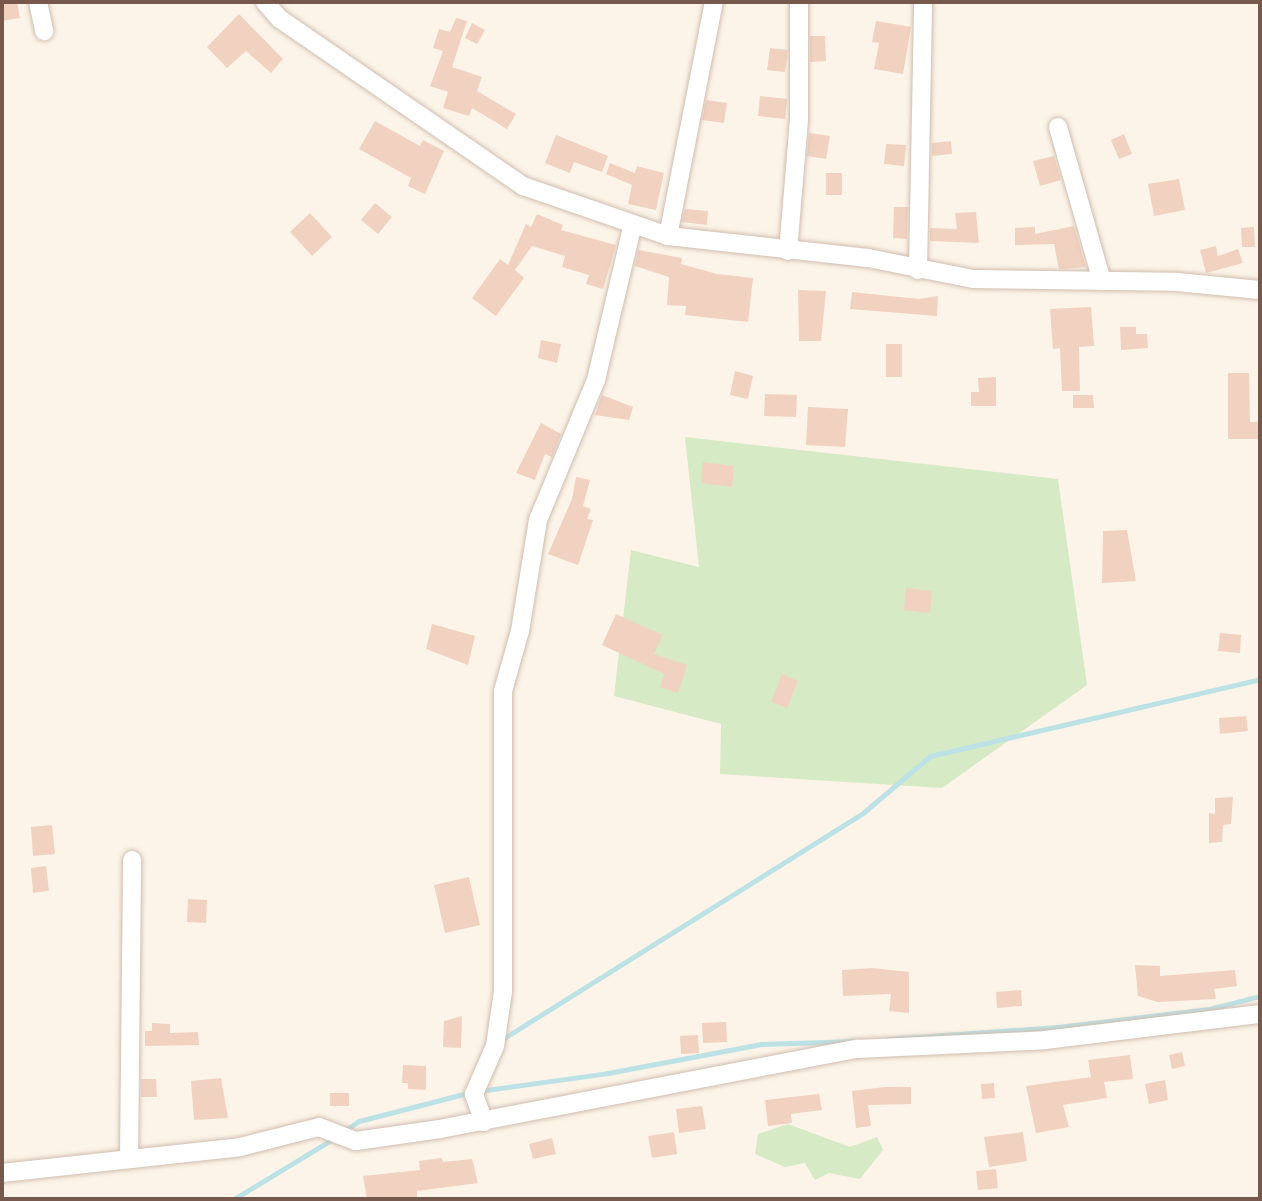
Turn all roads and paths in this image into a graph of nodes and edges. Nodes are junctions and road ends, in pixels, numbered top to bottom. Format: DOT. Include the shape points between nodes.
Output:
graph roads {
  1 [pos="38,2"];
  2 [pos="265,2"];
  3 [pos="714,2"];
  4 [pos="799,2"];
  5 [pos="923,2"];
  6 [pos="44,31"];
  7 [pos="1058,127"];
  8 [pos="633,224"];
  9 [pos="668,236"];
  10 [pos="788,251"];
  11 [pos="918,270"];
  12 [pos="1102,281"];
  13 [pos="1260,290"];
  14 [pos="132,860"];
  15 [pos="1260,1014"];
  16 [pos="484,1122"];
  17 [pos="129,1159"];
  18 [pos="2,1173"];
  1 -- 6 [label="street"];
  2 -- 8 [label="street" via="301,34 523,186"];
  3 -- 9 [label="street"];
  4 -- 10 [label="street" via="799,121"];
  5 -- 11 [label="street"];
  7 -- 12 [label="street"];
  8 -- 9 [label="street"];
  8 -- 16 [label="street" via="596,380 538,520 520,631 503,691 503,991 495,1046 474,1094"];
  9 -- 10 [label="street"];
  10 -- 11 [label="street" via="868,258"];
  11 -- 12 [label="street" via="973,279"];
  12 -- 13 [label="street"];
  14 -- 17 [label="street"];
  15 -- 16 [label="street" via="1045,1040 857,1049"];
  16 -- 17 [label="street" via="356,1141 319,1127 240,1147"];
  17 -- 18 [label="street"];
}
